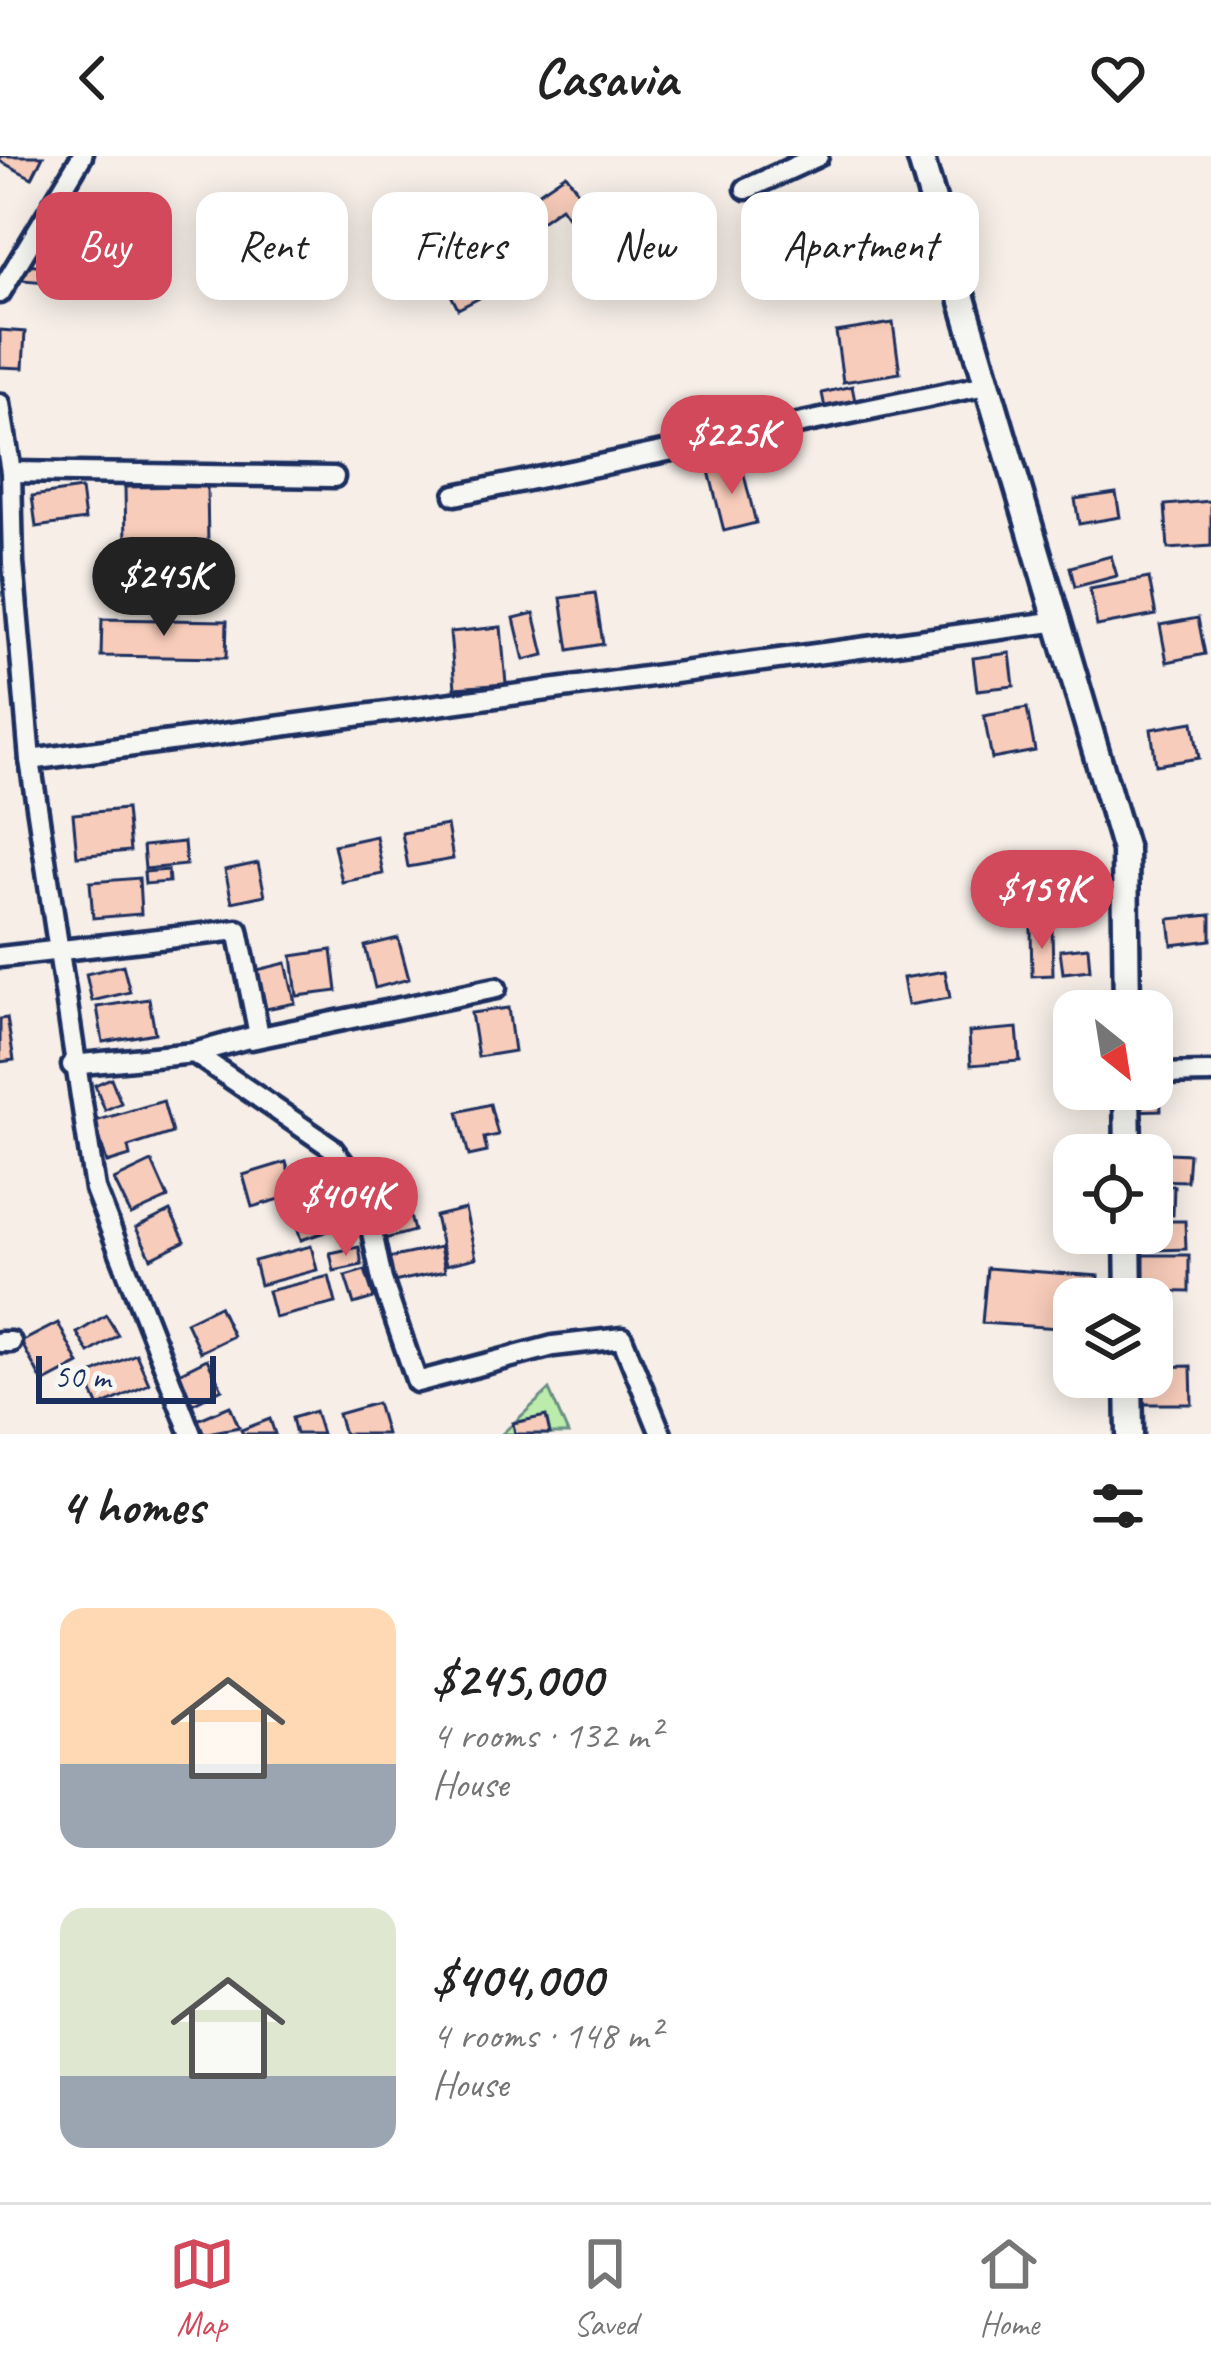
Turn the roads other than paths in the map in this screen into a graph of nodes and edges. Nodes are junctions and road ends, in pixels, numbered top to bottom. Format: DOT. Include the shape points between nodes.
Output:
graph roads {
  1 [pos="82,156"];
  2 [pos="818,156"];
  3 [pos="920,156"];
  4 [pos="746,189"];
  5 [pos="0,293"];
  6 [pos="986,385"];
  7 [pos="0,404"];
  8 [pos="11,472"];
  9 [pos="334,477"];
  10 [pos="454,495"];
  11 [pos="1060,621"];
  12 [pos="30,760"];
  13 [pos="58,953"];
  14 [pos="0,957"];
  15 [pos="496,988"];
  16 [pos="1126,990"];
  17 [pos="194,1053"];
  18 [pos="72,1065"];
  19 [pos="1211,1073"];
  20 [pos="1173,1074"];
  21 [pos="1130,1398"];
  22 [pos="191,1434"];
  23 [pos="661,1434"];
  24 [pos="1130,1434"];
  1 -- 5 [label="street"];
  2 -- 4 [label="street"];
  3 -- 6 [label="street"];
  6 -- 10 [label="street"];
  6 -- 11 [label="street"];
  7 -- 8 [label="street"];
  8 -- 9 [label="street"];
  8 -- 12 [label="street"];
  11 -- 12 [label="street"];
  11 -- 16 [label="street" via="1125,850"];
  12 -- 13 [label="street"];
  13 -- 14 [label="street"];
  13 -- 17 [label="street" via="238,930 259,1035"];
  13 -- 18 [label="street"];
  15 -- 17 [label="street"];
  17 -- 18 [label="street"];
  17 -- 23 [label="street" via="331,1147 363,1189 382,1280 417,1382 553,1346 622,1338"];
  18 -- 22 [label="street" via="95,1189"];
  19 -- 20 [label="street"];
  21 -- 24 [label="street"];
}
